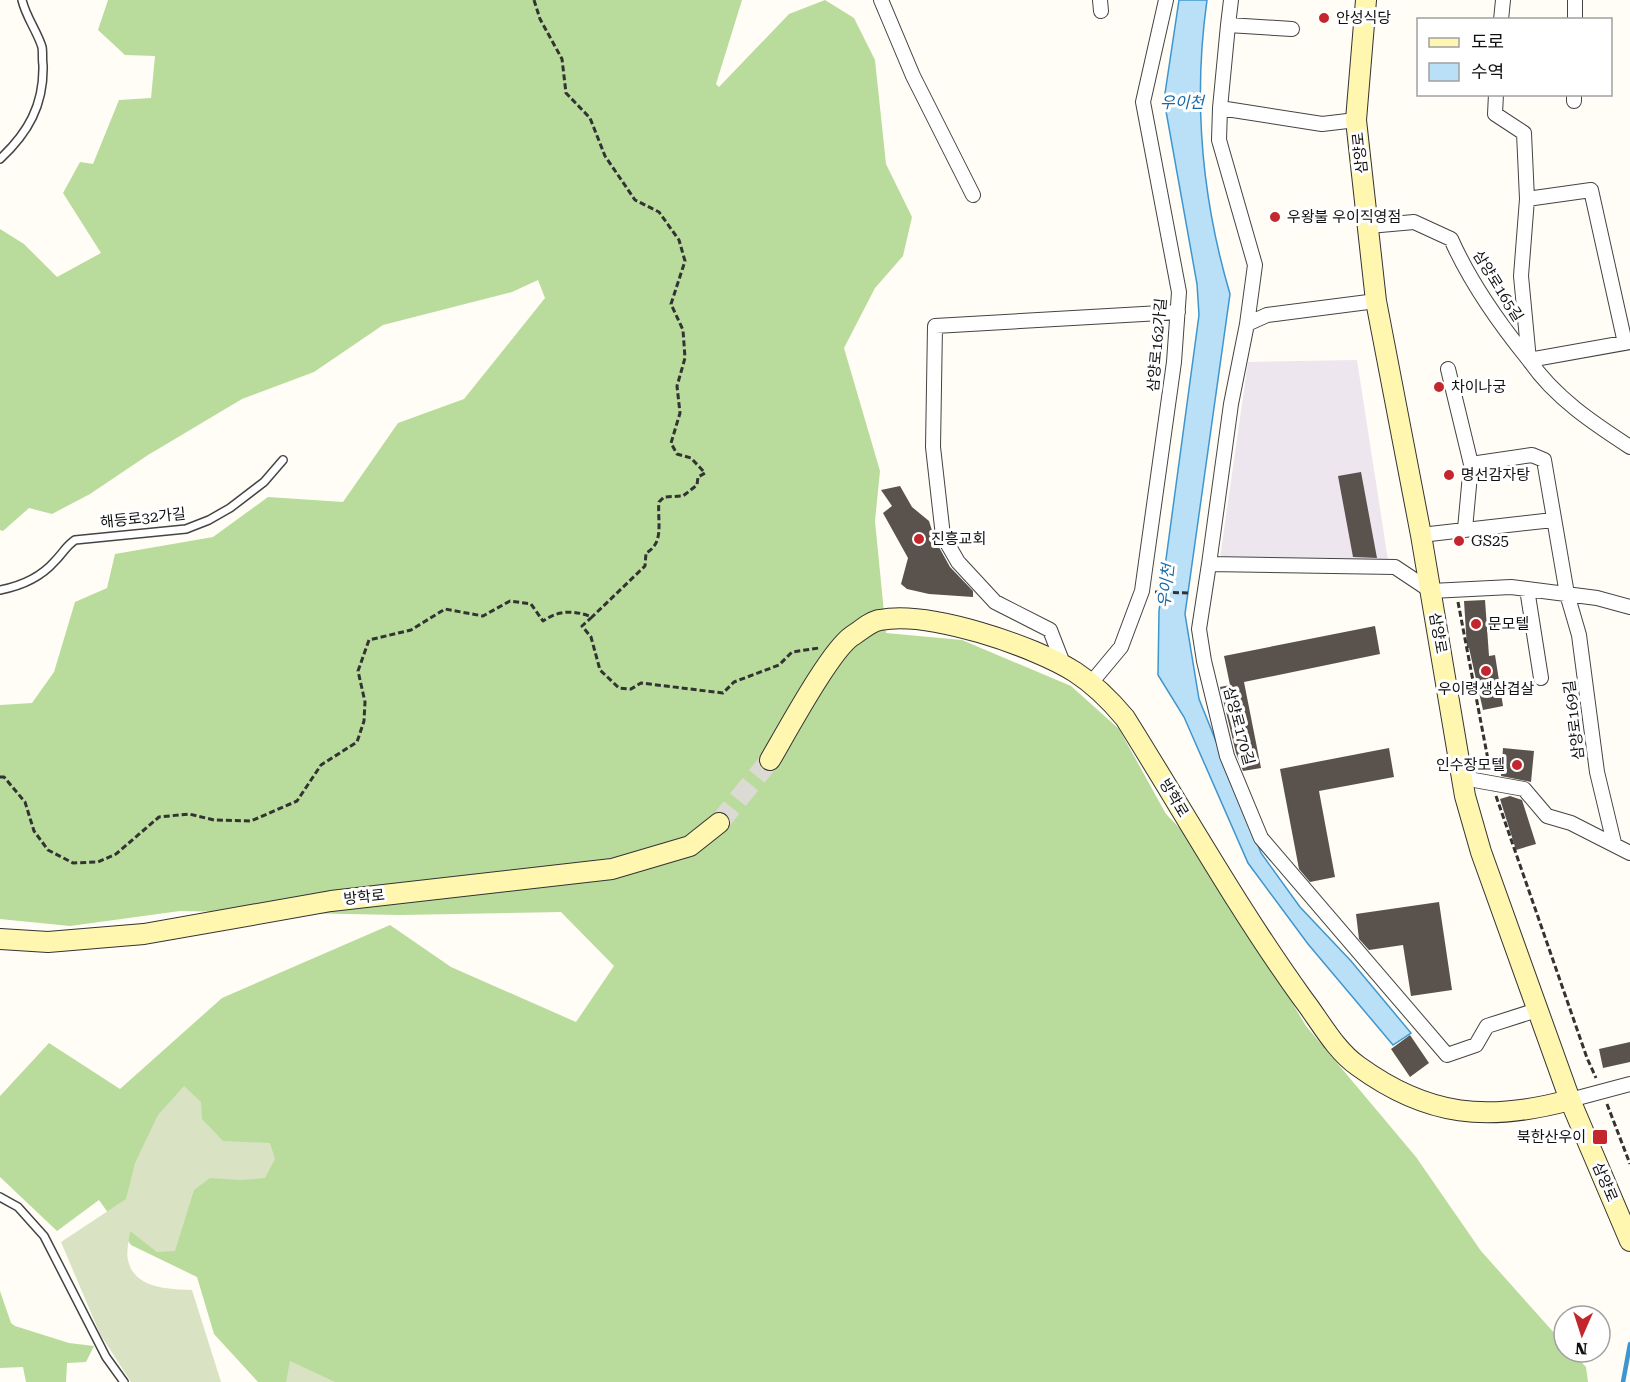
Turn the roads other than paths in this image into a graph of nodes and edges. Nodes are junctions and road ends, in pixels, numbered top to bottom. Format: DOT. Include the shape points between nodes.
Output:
graph roads {
  1 [pos="22,0"];
  2 [pos="881,0"];
  3 [pos="1166,0"];
  4 [pos="1231,0"];
  5 [pos="1366,0"];
  6 [pos="1503,0"];
  7 [pos="1575,0"];
  8 [pos="1501,18"];
  9 [pos="1575,18"];
  10 [pos="1228,25"];
  11 [pos="1292,29"];
  12 [pos="1496,96"];
  13 [pos="1220,108"];
  14 [pos="1356,120"];
  15 [pos="0,159"];
  16 [pos="973,195"];
  17 [pos="1527,199"];
  18 [pos="1369,226"];
  19 [pos="1376,301"];
  20 [pos="1178,312"];
  21 [pos="1247,324"];
  22 [pos="1628,343"];
  23 [pos="1529,360"];
  24 [pos="1448,369"];
  25 [pos="1630,447"];
  26 [pos="283,460"];
  27 [pos="1471,464"];
  28 [pos="1553,520"];
  29 [pos="1465,529"];
  30 [pos="1421,535"];
  31 [pos="1209,564"];
  32 [pos="1527,589"];
  33 [pos="0,590"];
  34 [pos="1431,591"];
  35 [pos="1567,594"];
  36 [pos="1630,607"];
  37 [pos="1065,666"];
  38 [pos="1541,678"];
  39 [pos="1090,683"];
  40 [pos="770,760"];
  41 [pos="1463,778"];
  42 [pos="719,823"];
  43 [pos="1614,843"];
  44 [pos="1630,853"];
  45 [pos="0,939"];
  46 [pos="1537,1010"];
  47 [pos="1630,1084"];
  48 [pos="1570,1100"];
  49 [pos="0,1197"];
  50 [pos="1630,1240"];
  51 [pos="124,1382"];
  1 -- 15 [label="lane" via="42,47 43,78 36,113"];
  2 -- 16 [label="street" via="917,85"];
  3 -- 20 [label="street, 삼양로162가길" via="1143,102 1179,292"];
  4 -- 10 [label="street, 삼양로170길"];
  5 -- 14 [label="main road, 삼양로"];
  6 -- 8 [label="street"];
  7 -- 9 [label="street"];
  10 -- 11 [label="street"];
  10 -- 13 [label="street, 삼양로170길"];
  12 -- 17 [label="street" via="1495,114 1524,133"];
  13 -- 14 [label="street" via="1322,124"];
  13 -- 21 [label="street, 삼양로170길" via="1219,140 1255,265"];
  14 -- 18 [label="main road, 삼양로"];
  17 -- 22 [label="street" via="1591,190"];
  17 -- 23 [label="street" via="1521,276"];
  18 -- 19 [label="main road, 삼양로"];
  18 -- 23 [label="street, 삼양로165길" via="1414,222 1452,239 1467,274"];
  19 -- 21 [label="street" via="1267,315"];
  19 -- 30 [label="main road, 삼양로"];
  20 -- 37 [label="street" via="935,326 933,447 943,536 958,562 994,602 1050,630"];
  20 -- 39 [label="street, 삼양로162가길" via="1142,591 1121,646"];
  21 -- 31 [label="street, 삼양로170길" via="1231,404"];
  22 -- 23 [label="street"];
  23 -- 25 [label="street, 삼양로165길" via="1541,378 1589,420"];
  24 -- 27 [label="street"];
  26 -- 33 [label="lane, 해등로32가길" via="264,482 209,520 186,529 75,540 31,581"];
  27 -- 28 [label="street, 삼양로169길" via="1539,456 1545,464"];
  27 -- 29 [label="street"];
  28 -- 29 [label="street"];
  28 -- 35 [label="street, 삼양로169길"];
  29 -- 30 [label="street"];
  30 -- 34 [label="main road, 삼양로"];
  31 -- 34 [label="street" via="1395,567"];
  31 -- 46 [label="street, 삼양로170길" via="1199,629 1204,661 1227,756 1261,838 1447,1055 1476,1045 1487,1026"];
  32 -- 34 [label="street"];
  32 -- 35 [label="street"];
  32 -- 38 [label="street, 삼양로169길"];
  34 -- 41 [label="main road, 삼양로"];
  35 -- 36 [label="street"];
  35 -- 43 [label="street, 삼양로169길" via="1579,635 1597,772"];
  37 -- 39 [label="main road, 방학로"];
  37 -- 40 [label="main road, 방학로" via="987,633 927,620 879,620 850,637 832,659"];
  39 -- 48 [label="main road, 방학로" via="1125,718 1267,949 1334,1042 1357,1065 1426,1102 1461,1112 1494,1114"];
  41 -- 43 [label="street" via="1524,789 1546,816"];
  41 -- 46 [label="main road, 삼양로" via="1481,852"];
  42 -- 45 [label="main road, 방학로" via="690,846 612,869 331,901 144,934 48,942"];
  43 -- 44 [label="street"];
  46 -- 48 [label="main road, 삼양로"];
  47 -- 48 [label="street"];
  48 -- 50 [label="main road, 삼양로"];
  49 -- 51 [label="lane" via="18,1207 44,1236 105,1356"];
}
